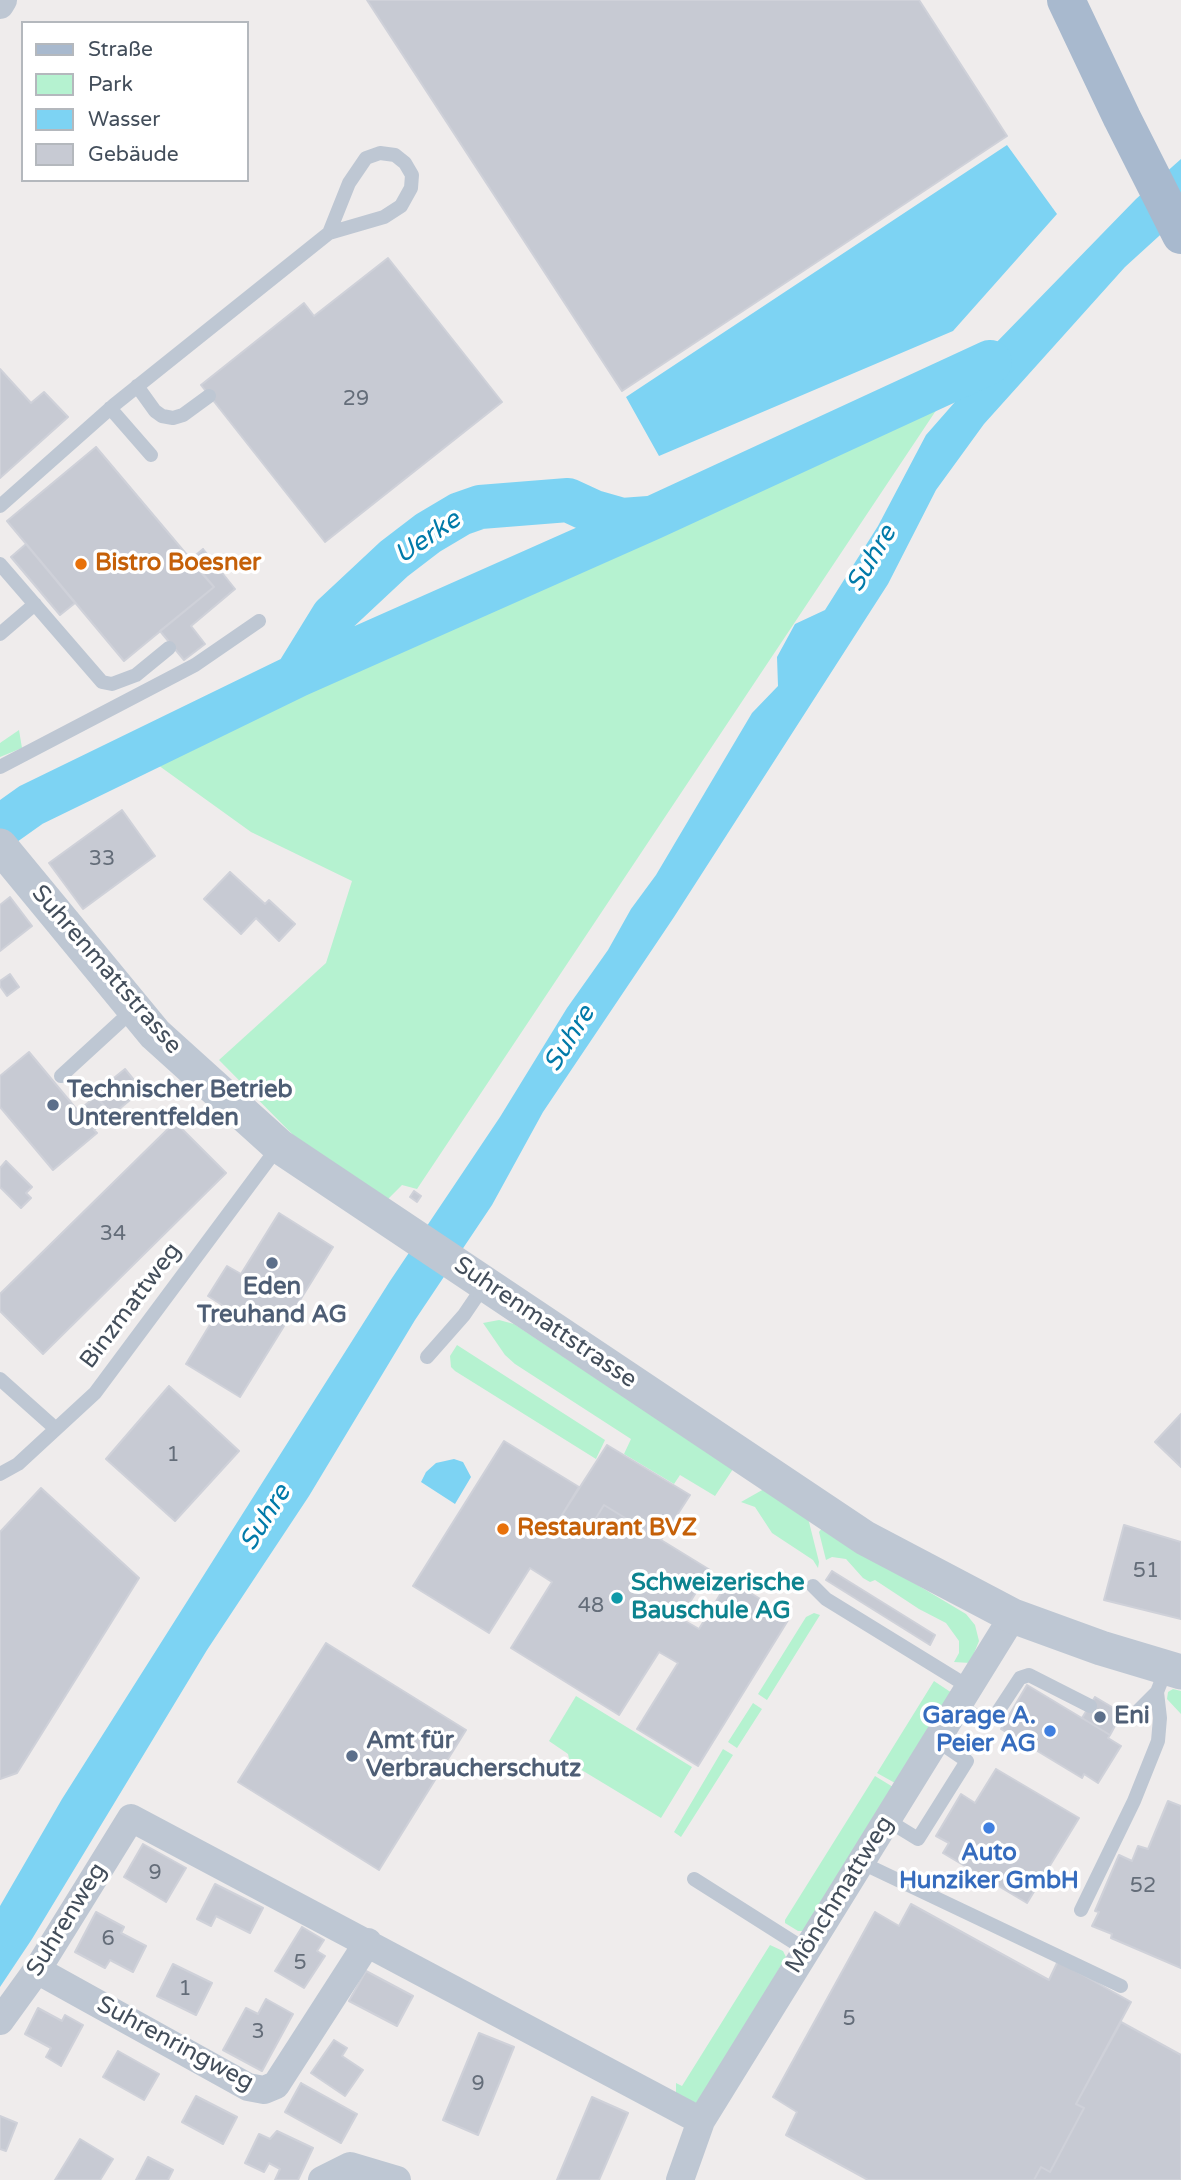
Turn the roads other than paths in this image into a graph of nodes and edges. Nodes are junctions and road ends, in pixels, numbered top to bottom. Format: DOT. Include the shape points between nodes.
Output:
graph roads {
  1 [pos="3,0"];
  2 [pos="1066,0"];
  3 [pos="0,5"];
  4 [pos="330,233"];
  5 [pos="1181,235"];
  6 [pos="137,386"];
  7 [pos="209,396"];
  8 [pos="110,408"];
  9 [pos="151,455"];
  10 [pos="0,506"];
  11 [pos="0,564"];
  12 [pos="35,604"];
  13 [pos="259,621"];
  14 [pos="0,634"];
  15 [pos="169,649"];
  16 [pos="0,767"];
  17 [pos="3,856"];
  18 [pos="134,1009"];
  19 [pos="61,1076"];
  20 [pos="279,1146"];
  21 [pos="478,1278"];
  22 [pos="427,1357"];
  23 [pos="0,1379"];
  24 [pos="56,1429"];
  25 [pos="0,1474"];
  26 [pos="813,1587"];
  27 [pos="1013,1616"];
  28 [pos="1168,1678"];
  29 [pos="963,1696"];
  30 [pos="1090,1706"];
  31 [pos="1118,1720"];
  32 [pos="936,1740"];
  33 [pos="887,1820"];
  34 [pos="860,1862"];
  35 [pos="694,1879"];
  36 [pos="1081,1910"];
  37 [pos="368,1942"];
  38 [pos="806,1950"];
  39 [pos="37,1970"];
  40 [pos="1121,1986"];
  41 [pos="0,2021"];
  42 [pos="701,2120"];
  43 [pos="322,2180"];
  44 [pos="397,2180"];
  45 [pos="680,2180"];
  1 -- 3 [label="street"];
  2 -- 5 [label="main road"];
  4 -- 4 [label="lane" via="384,217 401,206 411,188 412,175 405,163 395,155 380,153 366,158 349,183"];
  4 -- 6 [label="lane"];
  6 -- 7 [label="lane" via="155,411 173,418"];
  6 -- 8 [label="lane"];
  8 -- 9 [label="lane"];
  8 -- 10 [label="lane"];
  11 -- 12 [label="lane"];
  12 -- 14 [label="lane"];
  12 -- 15 [label="lane" via="102,682 112,684 136,675"];
  13 -- 16 [label="lane" via="195,665"];
  17 -- 18 [label="street, Suhrenmattstrasse"];
  18 -- 19 [label="lane"];
  18 -- 20 [label="street, Suhrenmattstrasse" via="155,1034"];
  20 -- 21 [label="street, Suhrenmattstrasse"];
  20 -- 24 [label="lane, Binzmattweg" via="95,1393"];
  21 -- 22 [label="lane" via="464,1315"];
  21 -- 27 [label="street, Suhrenmattstrasse" via="865,1538"];
  23 -- 24 [label="lane"];
  24 -- 25 [label="lane, Binzmattweg"];
  26 -- 29 [label="lane"];
  27 -- 28 [label="street, Suhrenmattstrasse"];
  27 -- 29 [label="street, Mönchmattweg"];
  28 -- 31 [label="lane" via="1132,1717"];
  28 -- 36 [label="lane" via="1158,1741"];
  29 -- 30 [label="lane" via="983,1720 995,1716 1020,1678 1029,1675"];
  29 -- 32 [label="street, Mönchmattweg"];
  32 -- 33 [label="street, Mönchmattweg"];
  32 -- 33 [label="lane" via="967,1761 918,1839"];
  33 -- 34 [label="street, Mönchmattweg"];
  34 -- 38 [label="street, Mönchmattweg"];
  34 -- 40 [label="lane"];
  35 -- 38 [label="lane"];
  37 -- 39 [label="street, Suhrenringweg" via="276,2085 264,2090 248,2087"];
  37 -- 39 [label="street, Suhrenweg" via="131,1818"];
  37 -- 42 [label="street"];
  38 -- 42 [label="street, Mönchmattweg"];
  39 -- 41 [label="street, Suhrenweg"];
  42 -- 45 [label="street, Mönchmattweg"];
  43 -- 44 [label="street" via="350,2166"];
}
